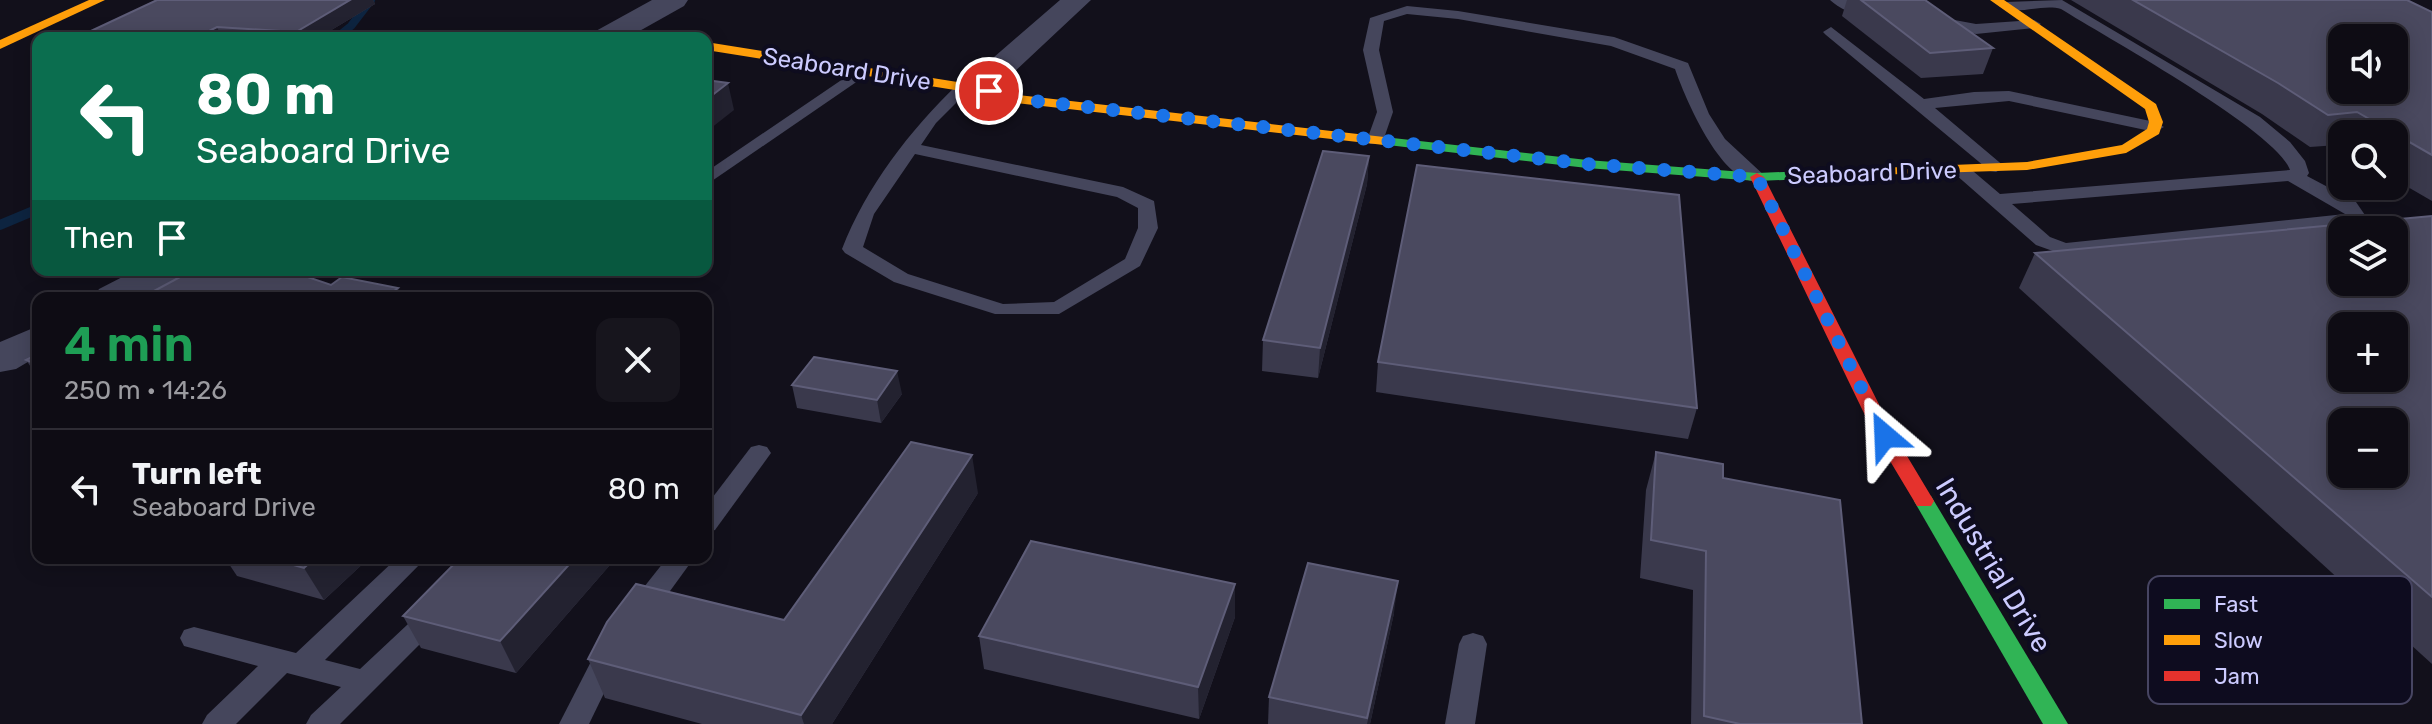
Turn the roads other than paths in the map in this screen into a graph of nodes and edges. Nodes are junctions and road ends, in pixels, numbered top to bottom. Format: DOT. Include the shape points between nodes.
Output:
graph roads {
  1 [pos="99,0"];
  2 [pos="674,0"];
  3 [pos="1077,0"];
  4 [pos="1837,0"];
  5 [pos="2001,3"];
  6 [pos="1889,10"];
  7 [pos="1911,14"];
  8 [pos="2034,24"];
  9 [pos="616,32"];
  10 [pos="1831,32"];
  11 [pos="0,45"];
  12 [pos="712,47"];
  13 [pos="862,71"];
  14 [pos="977,89"];
  15 [pos="1921,105"];
  16 [pos="2155,127"];
  17 [pos="1376,140"];
  18 [pos="911,148"];
  19 [pos="1996,167"];
  20 [pos="1961,170"];
  21 [pos="2291,175"];
  22 [pos="712,176"];
  23 [pos="1757,177"];
  24 [pos="1996,200"];
  25 [pos="155,276"];
  26 [pos="125,292"];
  27 [pos="32,342"];
  28 [pos="0,359"];
  29 [pos="759,453"];
  30 [pos="712,516"];
  31 [pos="406,564"];
  32 [pos="676,564"];
  33 [pos="448,603"];
  34 [pos="194,638"];
  35 [pos="1473,644"];
  36 [pos="292,663"];
  37 [pos="365,682"];
  38 [pos="217,724"];
  39 [pos="321,724"];
  40 [pos="574,724"];
  41 [pos="1460,724"];
  42 [pos="2056,724"];
  1 -- 11 [label="street"];
  2 -- 9 [label="street"];
  3 -- 14 [label="street"];
  4 -- 6 [label="lane" via="1856,10"];
  5 -- 8 [label="street"];
  5 -- 21 [label="lane" via="2066,6 2147,54 2264,129 2296,161 2300,173"];
  7 -- 8 [label="lane" via="1976,29"];
  8 -- 16 [label="street" via="2151,107"];
  10 -- 15 [label="lane"];
  12 -- 13 [label="street, Seaboard Drive"];
  13 -- 14 [label="street, Seaboard Drive"];
  13 -- 22 [label="lane"];
  14 -- 17 [label="street, Seaboard Drive" via="1008,98"];
  14 -- 18 [label="lane" via="930,120"];
  15 -- 16 [label="lane" via="2009,96"];
  15 -- 19 [label="lane"];
  16 -- 19 [label="street, Seaboard Drive" via="2126,149"];
  17 -- 23 [label="street, Seaboard Drive"];
  17 -- 23 [label="lane" via="1385,112 1371,50 1377,18 1407,10 1614,42 1682,66 1696,107 1735,165"];
  18 -- 18 [label="lane" via="865,214 852,249 901,278 1002,310 1059,308 1133,262 1148,228 1147,205 1123,193"];
  19 -- 20 [label="street, Seaboard Drive"];
  20 -- 23 [label="street, Seaboard Drive"];
  20 -- 24 [label="lane"];
  21 -- 24 [label="lane"];
  21 -- 24 [label="lane" via="2349,206 2357,218 2064,249 2043,241"];
  23 -- 42 [label="street, Industrial Drive" via="1885,436"];
  25 -- 26 [label="street"];
  27 -- 28 [label="street"];
  29 -- 30 [label="lane"];
  31 -- 36 [label="lane"];
  32 -- 40 [label="lane" via="610,652"];
  33 -- 37 [label="lane"];
  34 -- 36 [label="lane"];
  35 -- 41 [label="lane"];
  36 -- 37 [label="lane"];
  36 -- 38 [label="lane"];
  37 -- 39 [label="lane"];
}
